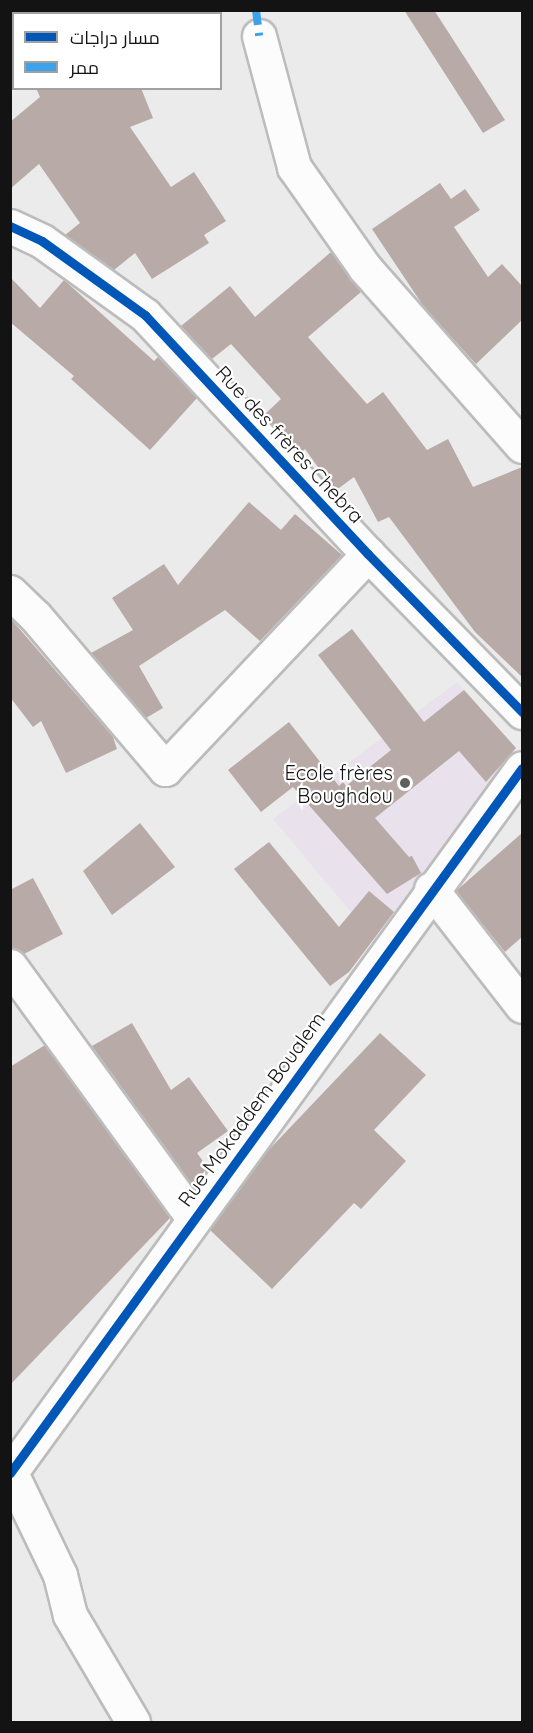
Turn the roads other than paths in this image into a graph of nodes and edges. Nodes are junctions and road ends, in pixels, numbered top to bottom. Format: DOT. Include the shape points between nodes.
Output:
graph roads {
  1 [pos="259,36"];
  2 [pos="10,226"];
  3 [pos="522,446"];
  4 [pos="368,554"];
  5 [pos="10,592"];
  6 [pos="522,712"];
  7 [pos="522,768"];
  8 [pos="431,889"];
  9 [pos="10,966"];
  10 [pos="522,1006"];
  11 [pos="194,1219"];
  12 [pos="11,1473"];
  13 [pos="133,1722"];
  1 -- 3 [label="street" via="294,167 365,268"];
  2 -- 4 [label="street, Rue des frères Chebra" via="42,241 145,315"];
  4 -- 5 [label="street" via="165,770 35,616"];
  4 -- 6 [label="street, Rue des frères Chebra"];
  7 -- 8 [label="street, Rue Mokaddem Boualem"];
  8 -- 10 [label="street"];
  8 -- 11 [label="street, Rue Mokaddem Boualem"];
  9 -- 11 [label="street"];
  11 -- 12 [label="street, Rue Mokaddem Boualem"];
  12 -- 13 [label="street" via="60,1575 70,1615"];
}
